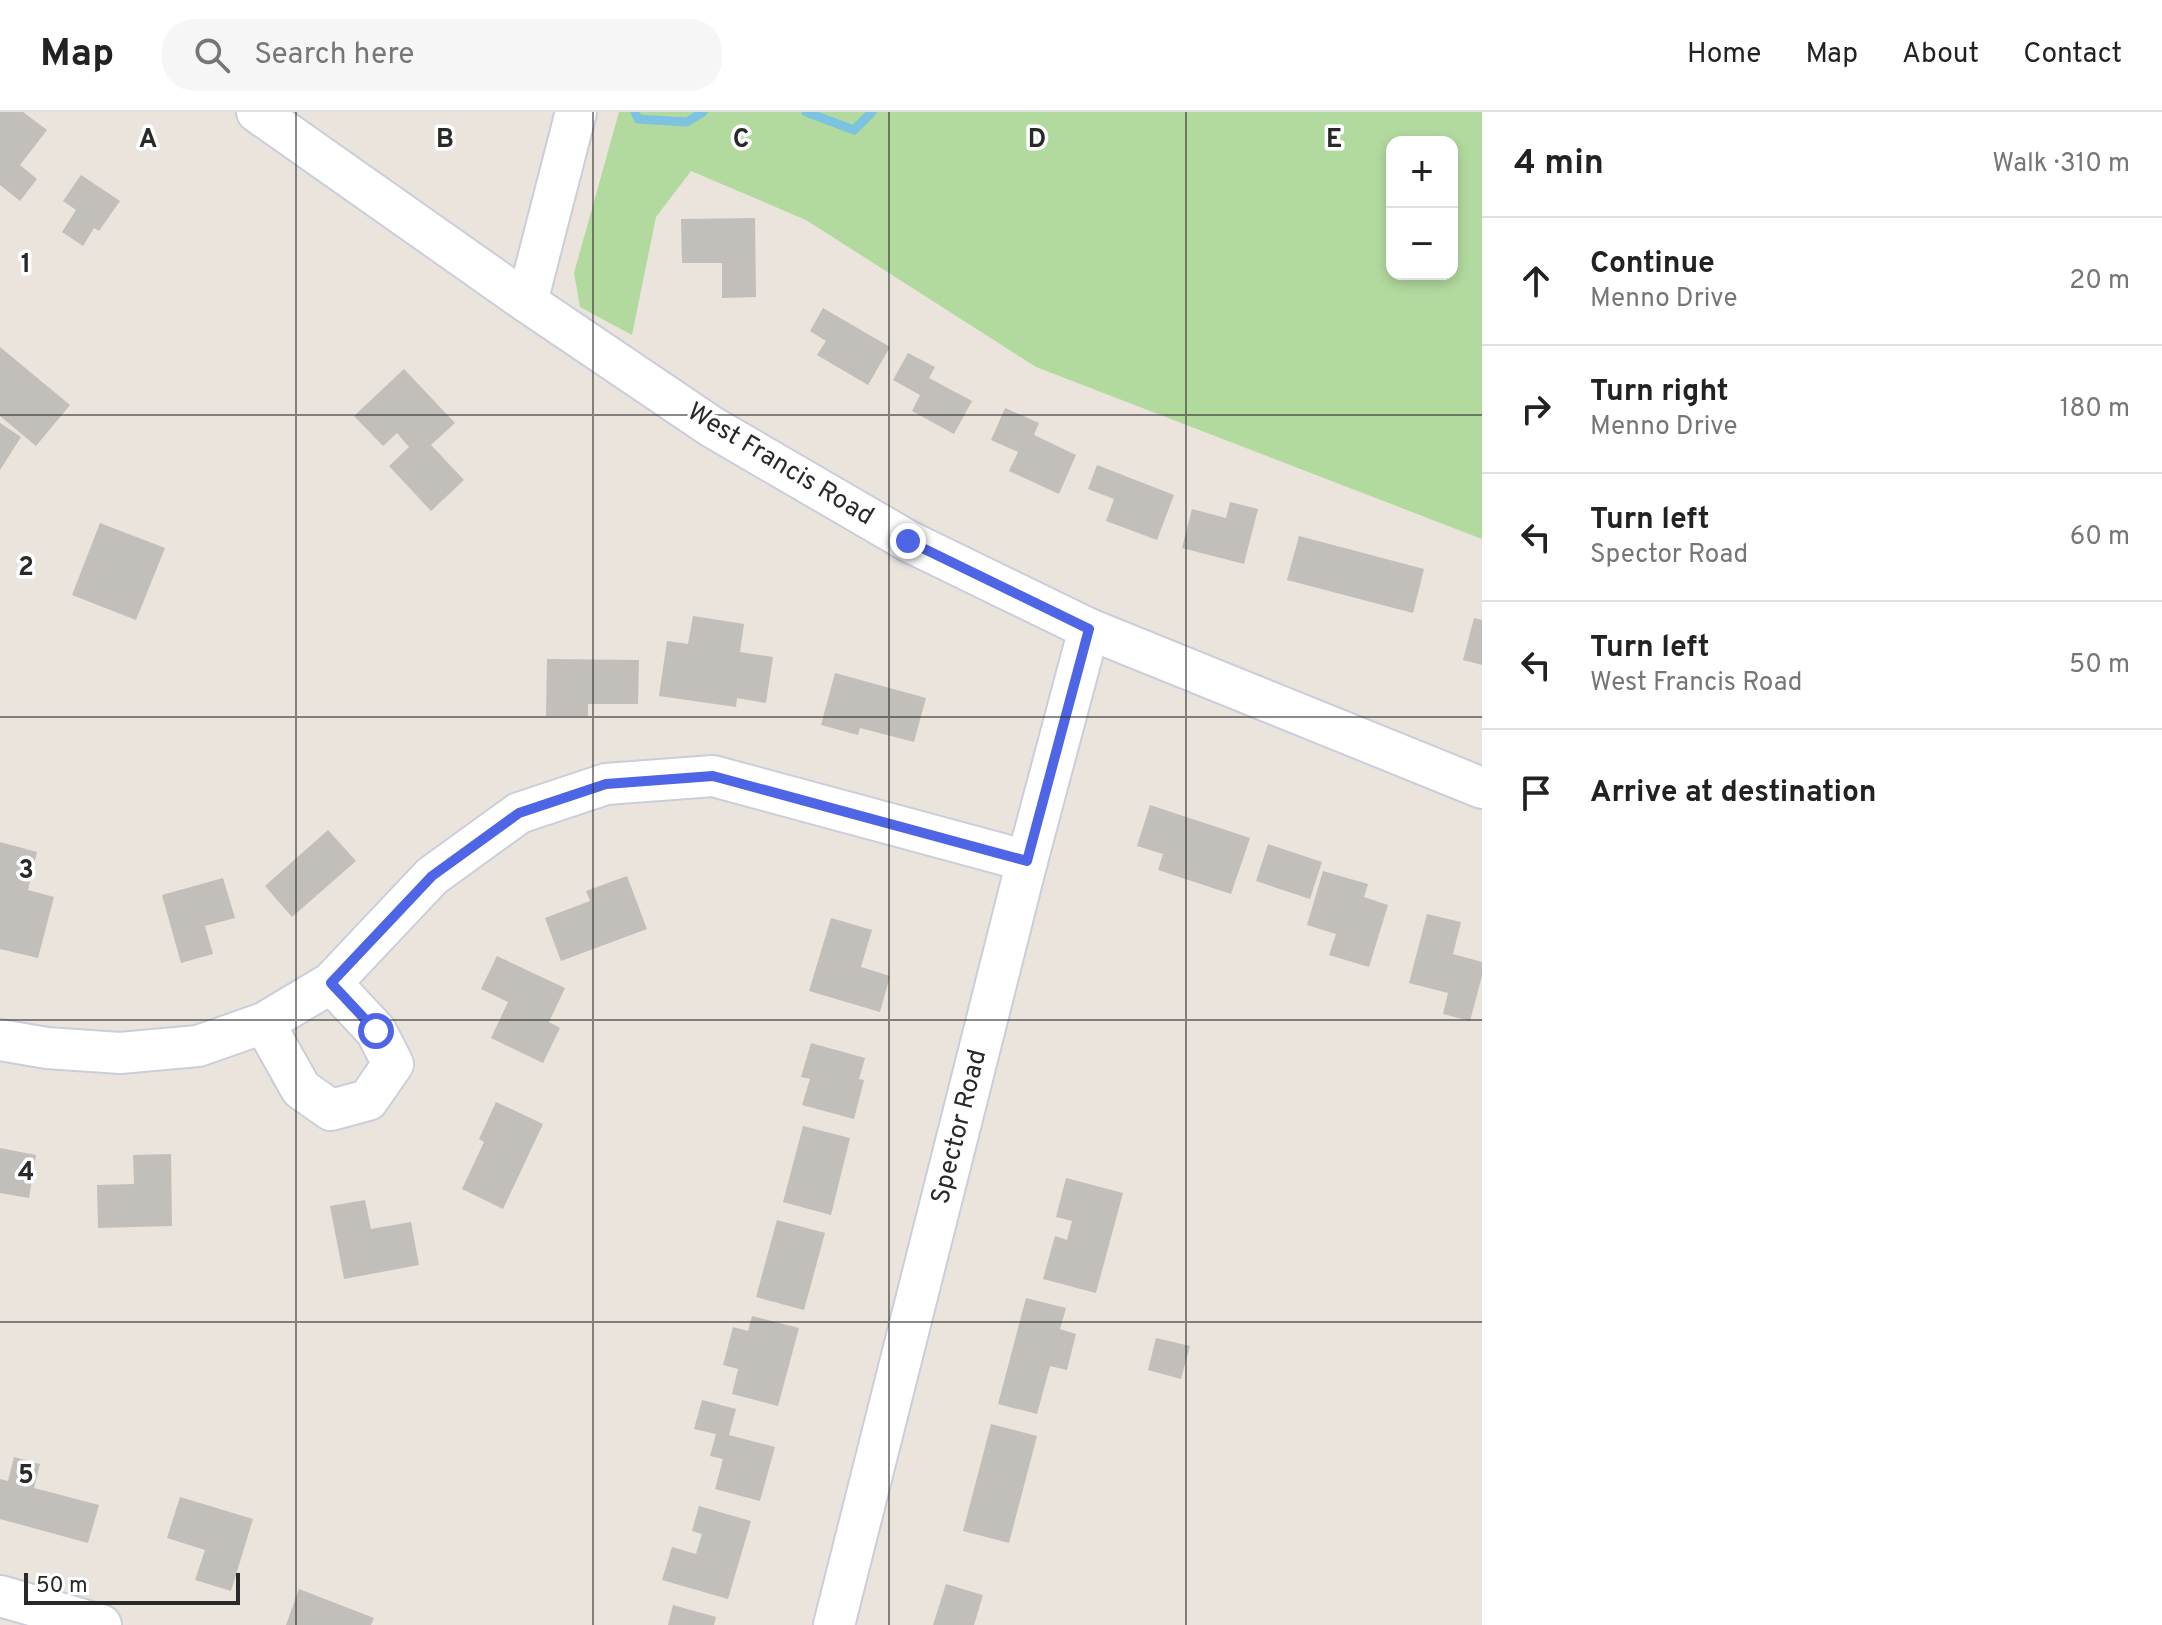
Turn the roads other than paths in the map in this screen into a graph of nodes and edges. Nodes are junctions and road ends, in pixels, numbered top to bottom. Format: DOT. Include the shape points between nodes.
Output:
graph roads {
  1 [pos="257,112"];
  2 [pos="576,112"];
  3 [pos="527,302"];
  4 [pos="1089,629"];
  5 [pos="1482,788"];
  6 [pos="1027,861"];
  7 [pos="331,983"];
  8 [pos="264,1023"];
  9 [pos="0,1040"];
  10 [pos="0,1596"];
  11 [pos="101,1625"];
  12 [pos="834,1625"];
  1 -- 3 [label="street, West Francis Road"];
  2 -- 3 [label="street"];
  3 -- 4 [label="street, West Francis Road" via="725,435 908,541"];
  4 -- 5 [label="street, West Francis Road"];
  4 -- 6 [label="street, Spector Road"];
  6 -- 7 [label="street" via="713,776 606,784 519,813 469,849 432,876"];
  6 -- 12 [label="street, Spector Road"];
  7 -- 8 [label="street"];
  7 -- 8 [label="street" via="376,1031 393,1064 368,1100 331,1110 301,1089"];
  8 -- 9 [label="street" via="198,1046 120,1053"];
  10 -- 11 [label="street"];
}
